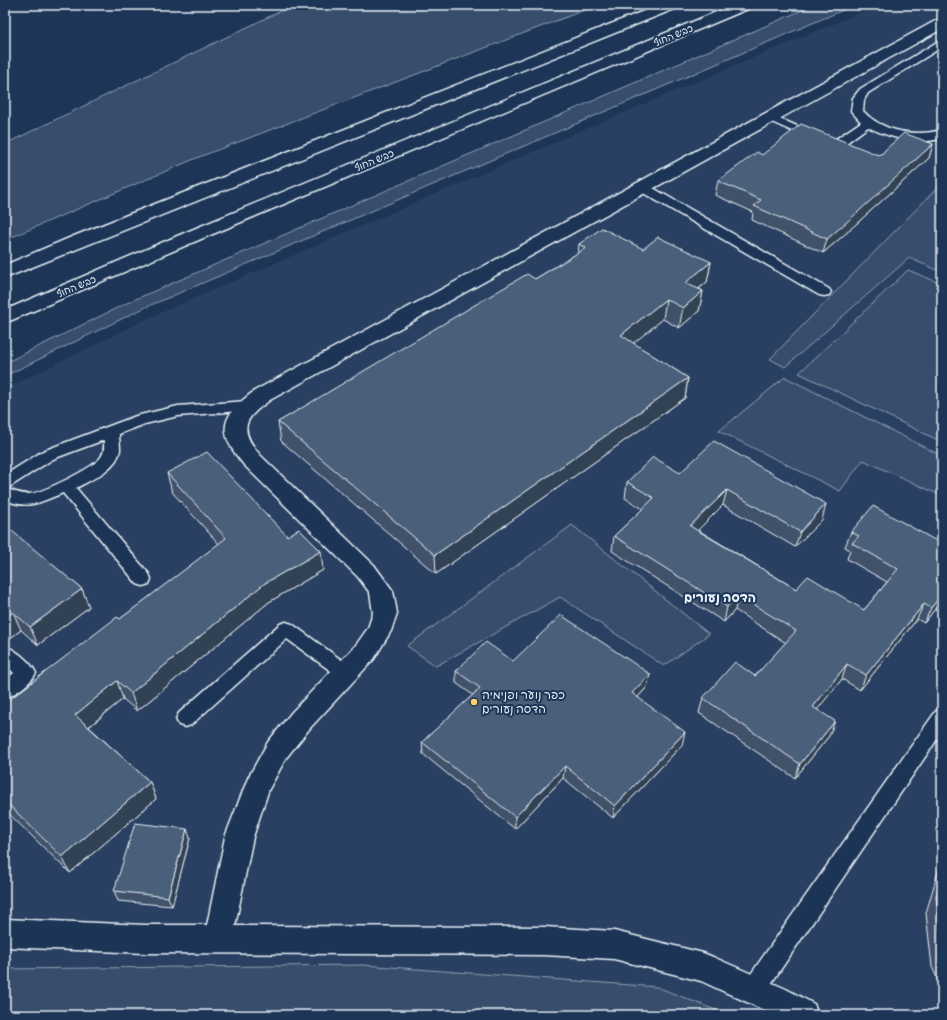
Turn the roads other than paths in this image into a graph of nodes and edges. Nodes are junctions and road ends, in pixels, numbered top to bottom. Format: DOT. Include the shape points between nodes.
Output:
graph roads {
  1 [pos="672,5"];
  2 [pos="744,5"];
  3 [pos="942,22"];
  4 [pos="942,42"];
  5 [pos="769,117"];
  6 [pos="868,122"];
  7 [pos="942,134"];
  8 [pos="834,146"];
  9 [pos="847,152"];
  10 [pos="642,187"];
  11 [pos="5,272"];
  12 [pos="824,292"];
  13 [pos="5,317"];
  14 [pos="247,406"];
  15 [pos="111,432"];
  16 [pos="5,482"];
  17 [pos="66,486"];
  18 [pos="5,494"];
  19 [pos="143,579"];
  20 [pos="5,654"];
  21 [pos="345,672"];
  22 [pos="5,690"];
  23 [pos="942,717"];
  24 [pos="185,719"];
  25 [pos="5,933"];
  26 [pos="218,939"];
  27 [pos="754,989"];
  28 [pos="803,1015"];
  1 -- 11 [label="main road"];
  2 -- 13 [label="main road, כביש החוף"];
  3 -- 5 [label="main road"];
  4 -- 6 [label="lane" via="859,96 857,111"];
  5 -- 8 [label="lane"];
  5 -- 10 [label="main road"];
  6 -- 7 [label="lane" via="906,136"];
  6 -- 8 [label="lane"];
  8 -- 9 [label="lane"];
  10 -- 12 [label="lane"];
  10 -- 14 [label="main road"];
  14 -- 15 [label="lane" via="178,411 141,420"];
  14 -- 21 [label="main road" via="239,415 235,429 239,443 252,460 366,571 381,591 385,613 379,631 365,652"];
  15 -- 16 [label="lane" via="48,455"];
  15 -- 17 [label="lane" via="112,451 105,463 94,472"];
  17 -- 18 [label="lane" via="30,500"];
  17 -- 19 [label="lane"];
  20 -- 22 [label="lane" via="27,673"];
  21 -- 24 [label="lane" via="286,630"];
  21 -- 26 [label="main road" via="277,750 257,786 239,837"];
  23 -- 27 [label="lane"];
  25 -- 26 [label="main road" via="145,939"];
  26 -- 27 [label="main road" via="544,942 614,946 703,967"];
  27 -- 28 [label="main road"];
}
